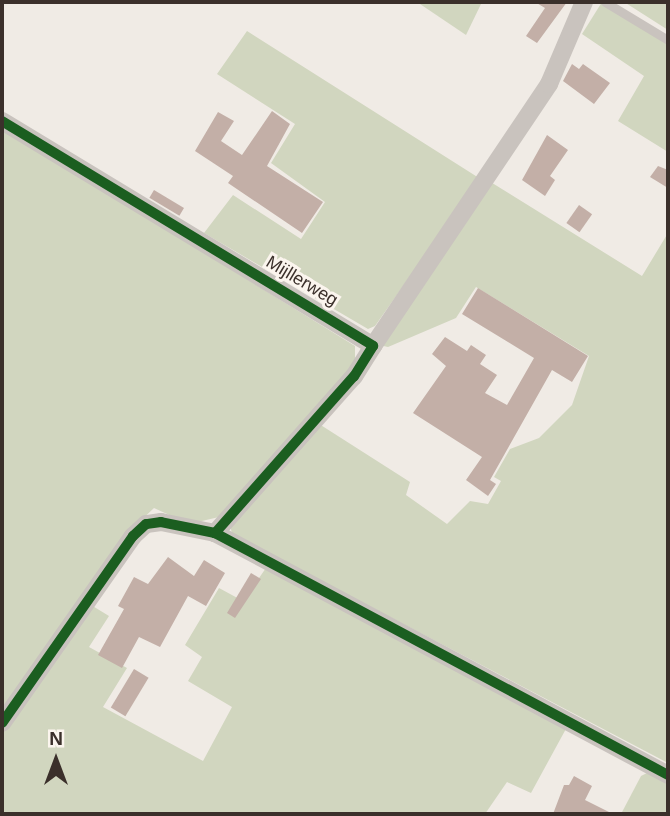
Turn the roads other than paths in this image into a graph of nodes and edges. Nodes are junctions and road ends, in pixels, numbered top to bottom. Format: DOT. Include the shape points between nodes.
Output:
graph roads {
  1 [pos="584,2"];
  2 [pos="605,2"];
  3 [pos="668,40"];
  4 [pos="2,121"];
  5 [pos="373,346"];
  6 [pos="215,533"];
  7 [pos="2,723"];
  8 [pos="668,775"];
  1 -- 5 [label="street" via="550,84"];
  2 -- 3 [label="lane"];
  4 -- 5 [label="street, Mijllerweg"];
  5 -- 6 [label="street" via="354,376"];
  6 -- 7 [label="street" via="161,522 146,524"];
  6 -- 8 [label="street"];
}
